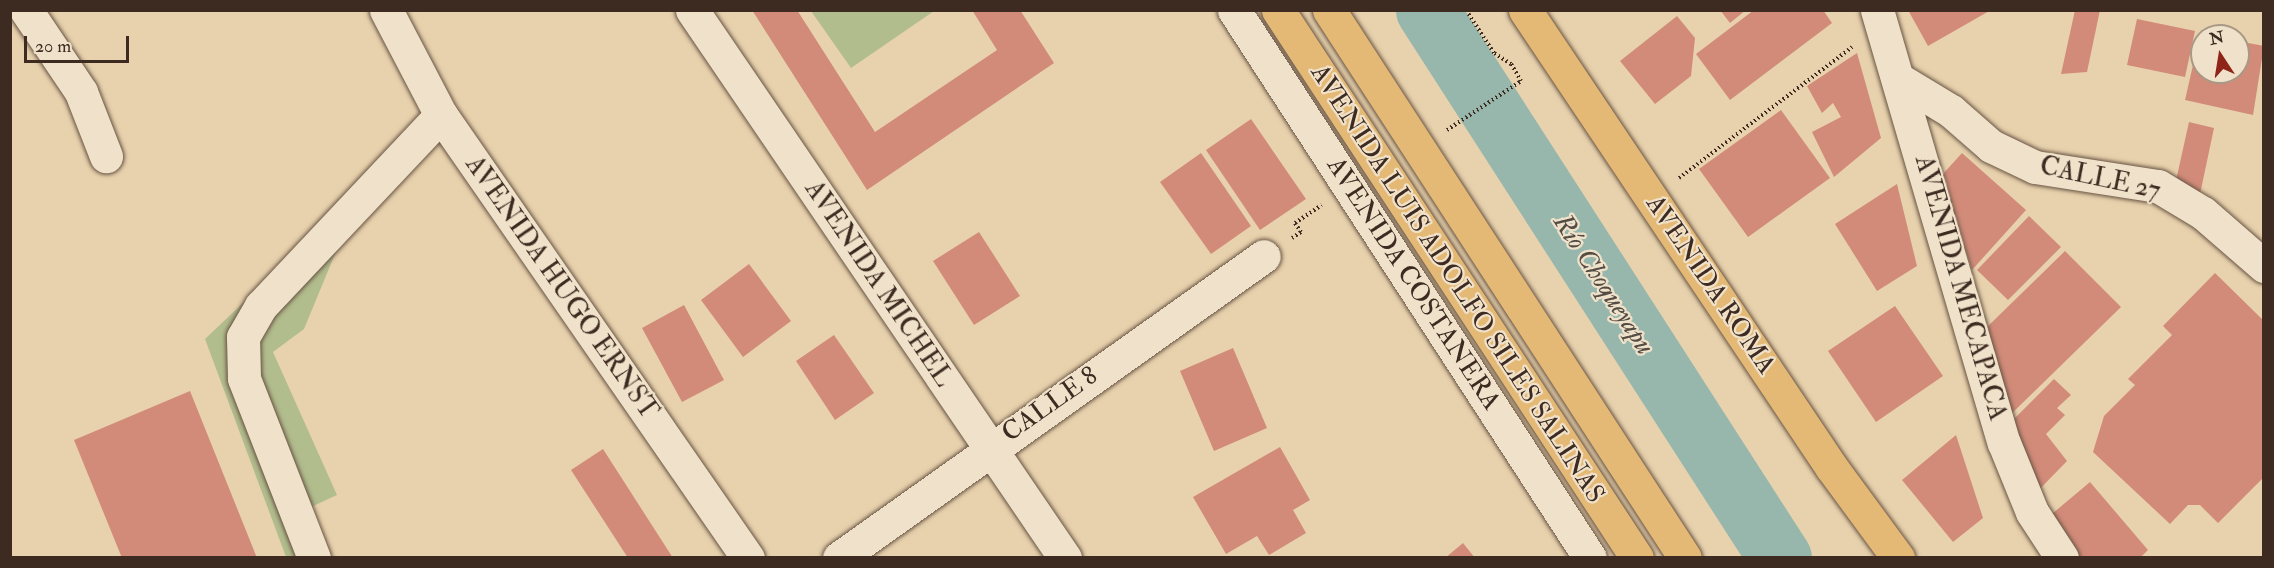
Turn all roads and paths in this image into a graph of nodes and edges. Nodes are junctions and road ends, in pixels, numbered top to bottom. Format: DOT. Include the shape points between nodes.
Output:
graph roads {
  1 [pos="26,10"];
  2 [pos="386,10"];
  3 [pos="692,10"];
  4 [pos="1234,10"];
  5 [pos="1278,10"];
  6 [pos="1329,10"];
  7 [pos="1466,10"];
  8 [pos="1526,10"];
  9 [pos="1880,17"];
  10 [pos="1900,80"];
  11 [pos="441,115"];
  12 [pos="1445,131"];
  13 [pos="106,156"];
  14 [pos="1652,199"];
  15 [pos="1264,256"];
  16 [pos="2264,266"];
  17 [pos="990,447"];
  18 [pos="314,558"];
  19 [pos="748,558"];
  20 [pos="838,558"];
  21 [pos="1065,558"];
  22 [pos="1590,558"];
  23 [pos="1636,558"];
  24 [pos="1685,558"];
  25 [pos="1898,558"];
  26 [pos="2062,558"];
  1 -- 13 [label="street" via="81,92"];
  2 -- 11 [label="street, AVENIDA HUGO ERNST"];
  3 -- 17 [label="street, AVENIDA MICHEL"];
  4 -- 22 [label="street, AVENIDA COSTANERA"];
  5 -- 23 [label="main road, AVENIDA LUIS ADOLFO SILES SALINAS"];
  6 -- 24 [label="main road, AVENIDA LUIS ADOLFO SILES SALINAS"];
  7 -- 12 [label="path" via="1494,53 1511,64 1521,81"];
  8 -- 14 [label="main road, AVENIDA ROMA"];
  9 -- 10 [label="street, AVENIDA MECAPACA"];
  9 -- 14 [label="path"];
  10 -- 16 [label="street, CALLE 27" via="1951,111 1991,146 2035,167 2158,186 2203,213"];
  10 -- 26 [label="street, AVENIDA MECAPACA" via="2004,443 2032,513"];
  11 -- 18 [label="street" via="261,306 243,337 244,378"];
  11 -- 19 [label="street, AVENIDA HUGO ERNST"];
  14 -- 25 [label="main road, AVENIDA ROMA" via="1832,468"];
  15 -- 17 [label="street, CALLE 8"];
  17 -- 20 [label="street, CALLE 8"];
  17 -- 21 [label="street, AVENIDA MICHEL"];
}
